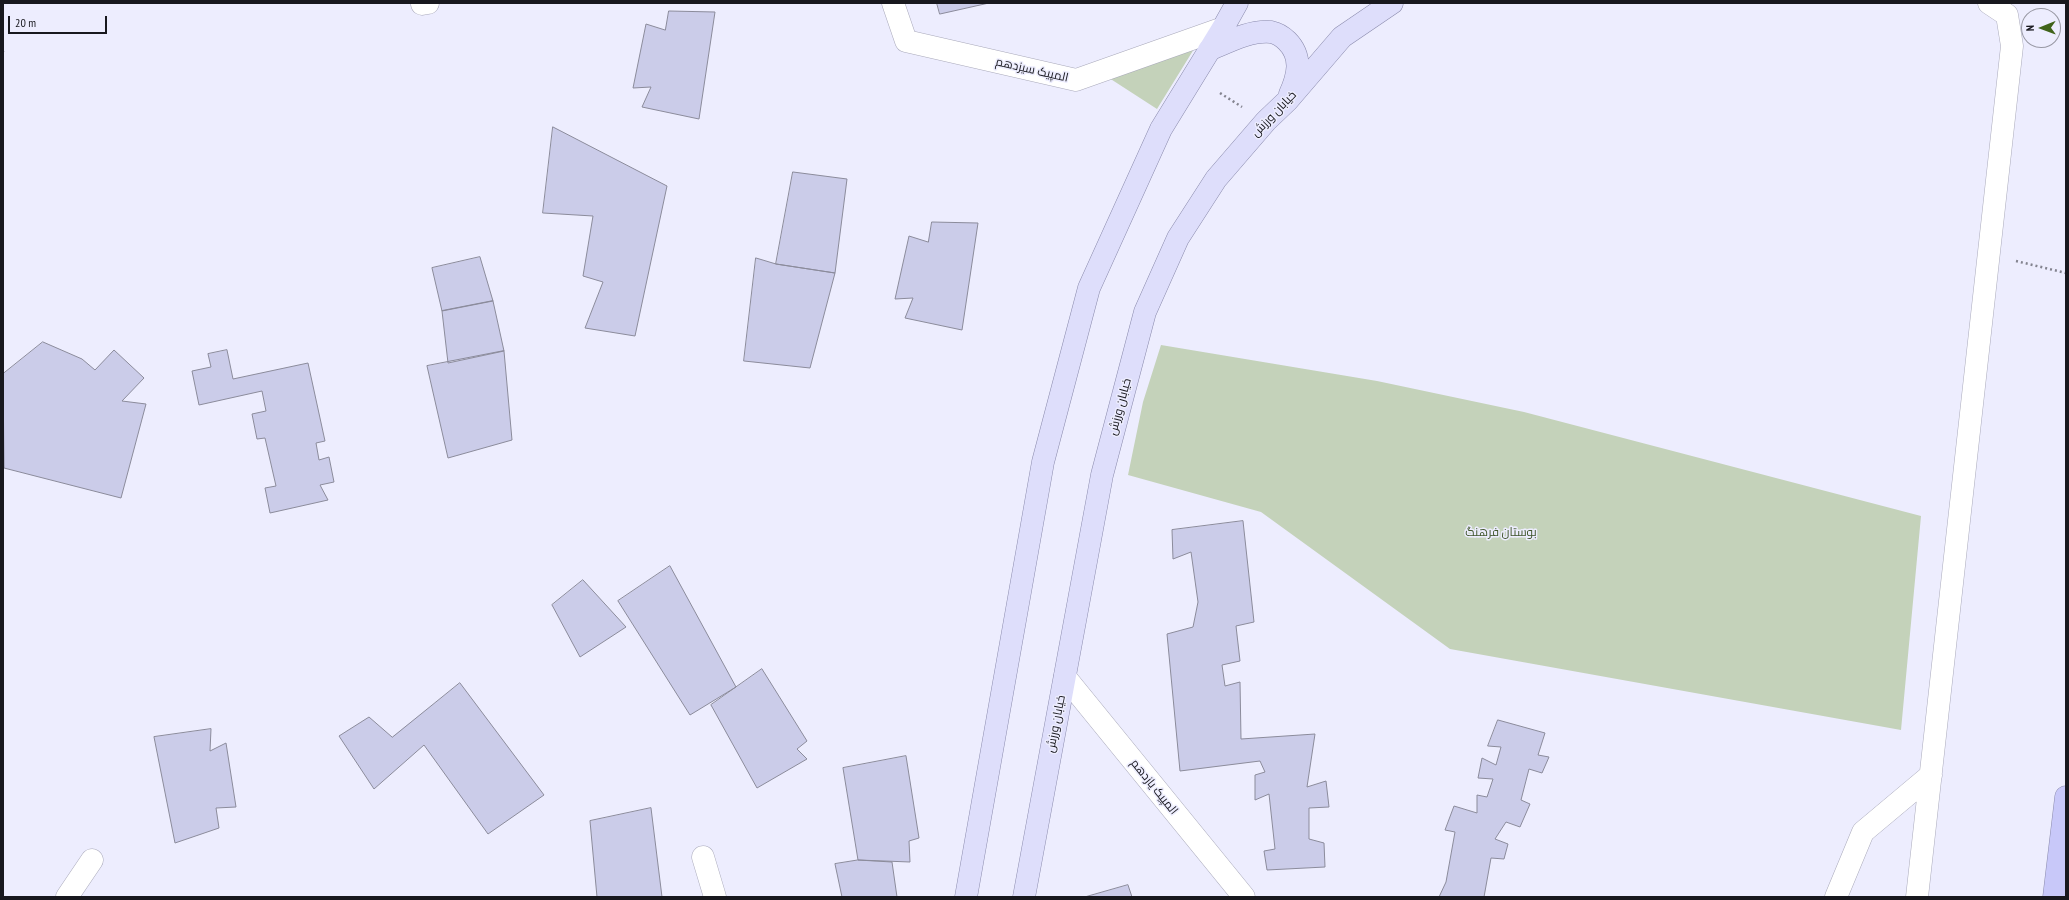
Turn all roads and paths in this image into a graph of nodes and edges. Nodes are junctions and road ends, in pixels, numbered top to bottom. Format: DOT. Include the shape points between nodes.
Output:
graph roads {
  1 [pos="894,3"];
  2 [pos="1236,3"];
  3 [pos="1362,3"];
  4 [pos="1382,3"];
  5 [pos="1392,3"];
  6 [pos="1989,3"];
  7 [pos="1223,28"];
  8 [pos="1209,50"];
  9 [pos="1220,93"];
  10 [pos="1287,101"];
  11 [pos="1244,109"];
  12 [pos="1990,254"];
  13 [pos="2066,273"];
  14 [pos="1065,677"];
  15 [pos="1931,775"];
  16 [pos="2066,797"];
  17 [pos="703,857"];
  18 [pos="92,860"];
  19 [pos="67,897"];
  20 [pos="715,897"];
  21 [pos="966,897"];
  22 [pos="1024,897"];
  23 [pos="1244,897"];
  24 [pos="1836,897"];
  25 [pos="1916,897"];
  26 [pos="2054,897"];
  1 -- 7 [label="street, المپیک سیزدهم" via="906,41 1076,80"];
  2 -- 7 [label="main road"];
  3 -- 4 [label="main road" via="1374,6"];
  5 -- 10 [label="main road, خیابان ورزش" via="1342,37"];
  6 -- 12 [label="street" via="2007,15 2012,46"];
  7 -- 8 [label="main road"];
  8 -- 10 [label="main road" via="1255,34 1271,32 1283,37 1293,47 1298,62 1297,78"];
  8 -- 21 [label="main road" via="1161,129 1089,288 1043,462"];
  9 -- 11 [label="path"];
  10 -- 14 [label="main road, خیابان ورزش" via="1216,178 1178,238 1146,312 1102,475"];
  12 -- 13 [label="path"];
  12 -- 15 [label="street" via="1949,597"];
  14 -- 22 [label="main road, خیابان ورزش"];
  14 -- 23 [label="street, المپیک یازدهم"];
  15 -- 24 [label="street" via="1863,832"];
  15 -- 25 [label="street"];
  16 -- 26 [label="highway"];
  17 -- 20 [label="street"];
  18 -- 19 [label="street"];
}
